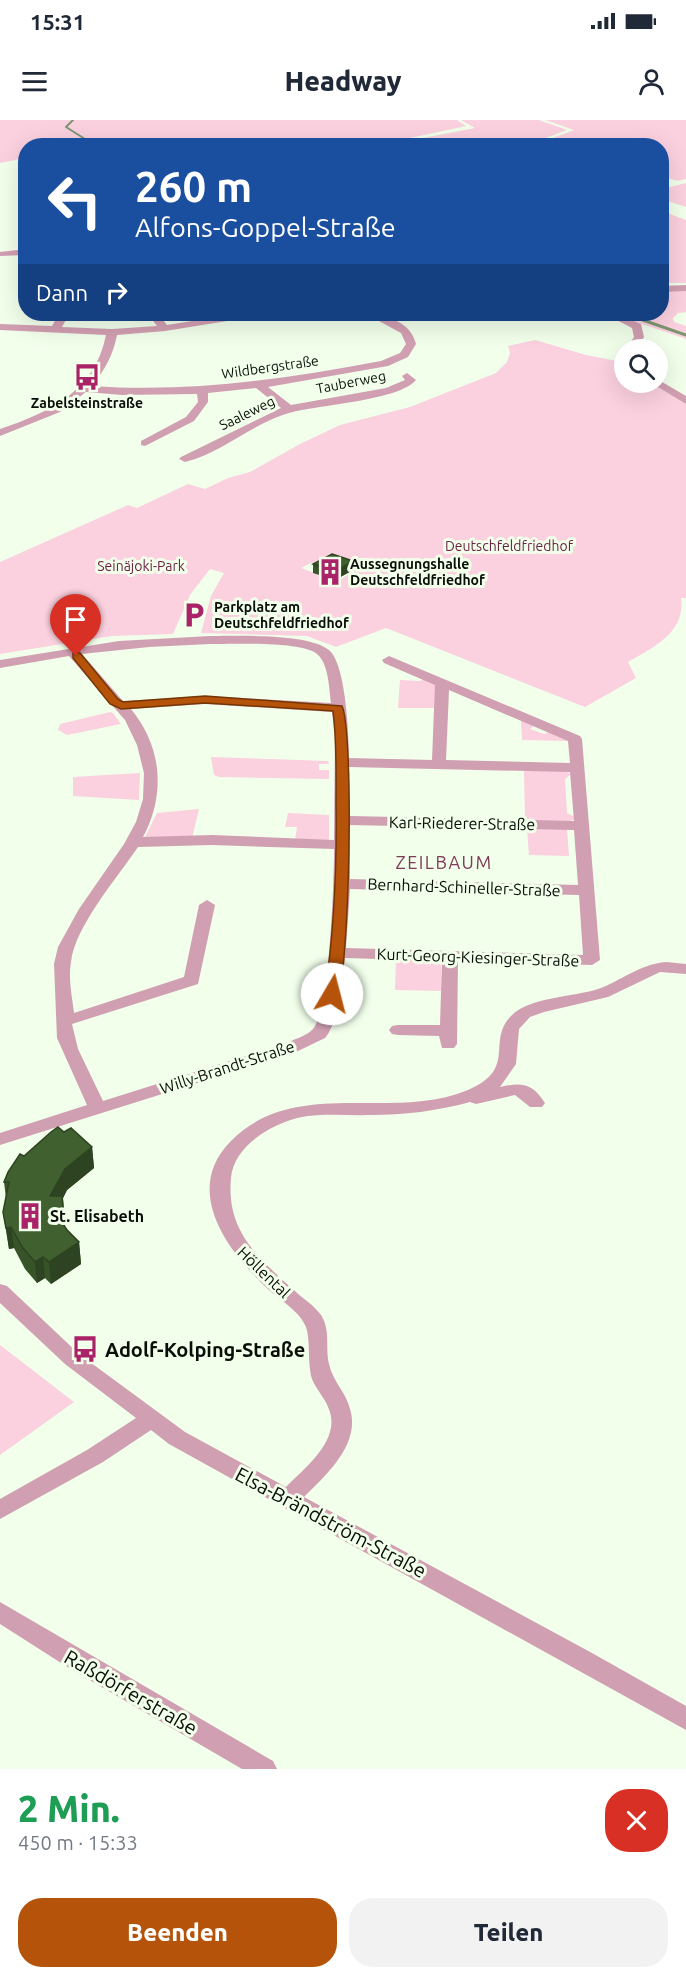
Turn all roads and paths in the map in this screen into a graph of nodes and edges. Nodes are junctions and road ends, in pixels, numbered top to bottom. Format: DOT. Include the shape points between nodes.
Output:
graph roads {
  1 [pos="18,253"];
  2 [pos="3,254"];
  3 [pos="669,288"];
  4 [pos="686,288"];
  5 [pos="60,321"];
  6 [pos="159,321"];
  7 [pos="208,321"];
  8 [pos="387,321"];
  9 [pos="626,321"];
  10 [pos="0,327"];
  11 [pos="165,328"];
  12 [pos="55,330"];
  13 [pos="112,332"];
  14 [pos="638,339"];
  15 [pos="406,376"];
  16 [pos="260,386"];
  17 [pos="84,389"];
  18 [pos="668,389"];
  19 [pos="202,390"];
  20 [pos="686,401"];
  21 [pos="289,409"];
  22 [pos="0,433"];
  23 [pos="145,442"];
  24 [pos="185,459"];
  25 [pos="72,651"];
  26 [pos="389,660"];
  27 [pos="0,664"];
  28 [pos="442,683"];
  29 [pos="121,705"];
  30 [pos="338,708"];
  31 [pos="342,762"];
  32 [pos="439,765"];
  33 [pos="577,768"];
  34 [pos="343,820"];
  35 [pos="581,826"];
  36 [pos="133,842"];
  37 [pos="343,845"];
  38 [pos="342,884"];
  39 [pos="586,890"];
  40 [pos="207,906"];
  41 [pos="337,953"];
  42 [pos="450,956"];
  43 [pos="686,969"];
  44 [pos="65,1021"];
  45 [pos="398,1030"];
  46 [pos="460,1099"];
  47 [pos="536,1103"];
  48 [pos="98,1109"];
  49 [pos="0,1139"];
  50 [pos="0,1291"];
  51 [pos="150,1420"];
  52 [pos="288,1499"];
  53 [pos="0,1510"];
  54 [pos="0,1612"];
  55 [pos="686,1719"];
  56 [pos="264,1769"];
  1 -- 2 [label="street"];
  3 -- 4 [label="street"];
  5 -- 12 [label="street"];
  6 -- 11 [label="street"];
  7 -- 11 [label="street"];
  8 -- 16 [label="street, Wildbergstraße" via="402,328 410,338 410,349 400,358"];
  9 -- 14 [label="street" via="637,326"];
  10 -- 12 [label="street"];
  11 -- 13 [label="street"];
  12 -- 13 [label="street"];
  13 -- 17 [label="street" via="108,357"];
  15 -- 21 [label="street, Tauberweg" via="409,382 388,391"];
  16 -- 19 [label="street, Wildbergstraße"];
  16 -- 21 [label="street, Saaleweg"];
  17 -- 19 [label="street, Wildbergstraße"];
  17 -- 22 [label="street" via="44,416"];
  18 -- 20 [label="street"];
  19 -- 23 [label="street" via="203,402 190,419"];
  21 -- 24 [label="street, Saaleweg"];
  25 -- 27 [label="street"];
  25 -- 29 [label="street"];
  25 -- 30 [label="street, Willy-Brandt-Straße" via="136,642 190,640 309,645 327,656 335,678"];
  26 -- 28 [label="street, Kurt-Georg-Kiesinger-Straße"];
  28 -- 32 [label="street"];
  28 -- 33 [label="street, Kurt-Georg-Kiesinger-Straße" via="575,739"];
  29 -- 30 [label="street" via="205,700"];
  29 -- 36 [label="street" via="138,730 151,772 149,811"];
  30 -- 31 [label="street, Willy-Brandt-Straße"];
  31 -- 32 [label="street"];
  31 -- 34 [label="street, Willy-Brandt-Straße"];
  32 -- 33 [label="street"];
  33 -- 35 [label="street, Kurt-Georg-Kiesinger-Straße"];
  34 -- 35 [label="street, Karl-Riederer-Straße"];
  34 -- 37 [label="street, Willy-Brandt-Straße"];
  35 -- 39 [label="street, Kurt-Georg-Kiesinger-Straße"];
  36 -- 37 [label="street" via="212,840"];
  36 -- 44 [label="street" via="80,918 63,955"];
  37 -- 38 [label="street, Willy-Brandt-Straße"];
  38 -- 39 [label="street, Bernhard-Schineller-Straße"];
  38 -- 41 [label="street, Willy-Brandt-Straße"];
  39 -- 42 [label="street, Kurt-Georg-Kiesinger-Straße" via="592,960"];
  40 -- 44 [label="street" via="192,980"];
  41 -- 42 [label="street, Kurt-Georg-Kiesinger-Straße"];
  41 -- 48 [label="street, Willy-Brandt-Straße" via="329,1014 319,1034 290,1048"];
  42 -- 45 [label="street" via="448,1037"];
  43 -- 46 [label="street, Höllental" via="654,968 604,992 525,1012 511,1027 507,1064 501,1076"];
  44 -- 48 [label="street" via="76,1064"];
  46 -- 47 [label="street, Höllental" via="519,1088"];
  46 -- 52 [label="street, Höllental" via="390,1109 286,1113 254,1130 226,1161 220,1197 226,1227 236,1245 312,1318 318,1331 318,1358 324,1384 340,1408 341,1430 331,1454"];
  48 -- 49 [label="street, Willy-Brandt-Straße"];
  50 -- 51 [label="street, Elsa-Brändström-Straße" via="49,1340"];
  51 -- 52 [label="street, Elsa-Brändström-Straße"];
  51 -- 53 [label="street"];
  52 -- 55 [label="street, Elsa-Brändström-Straße" via="566,1649"];
  54 -- 56 [label="street, Raßdörferstraße"];
}
